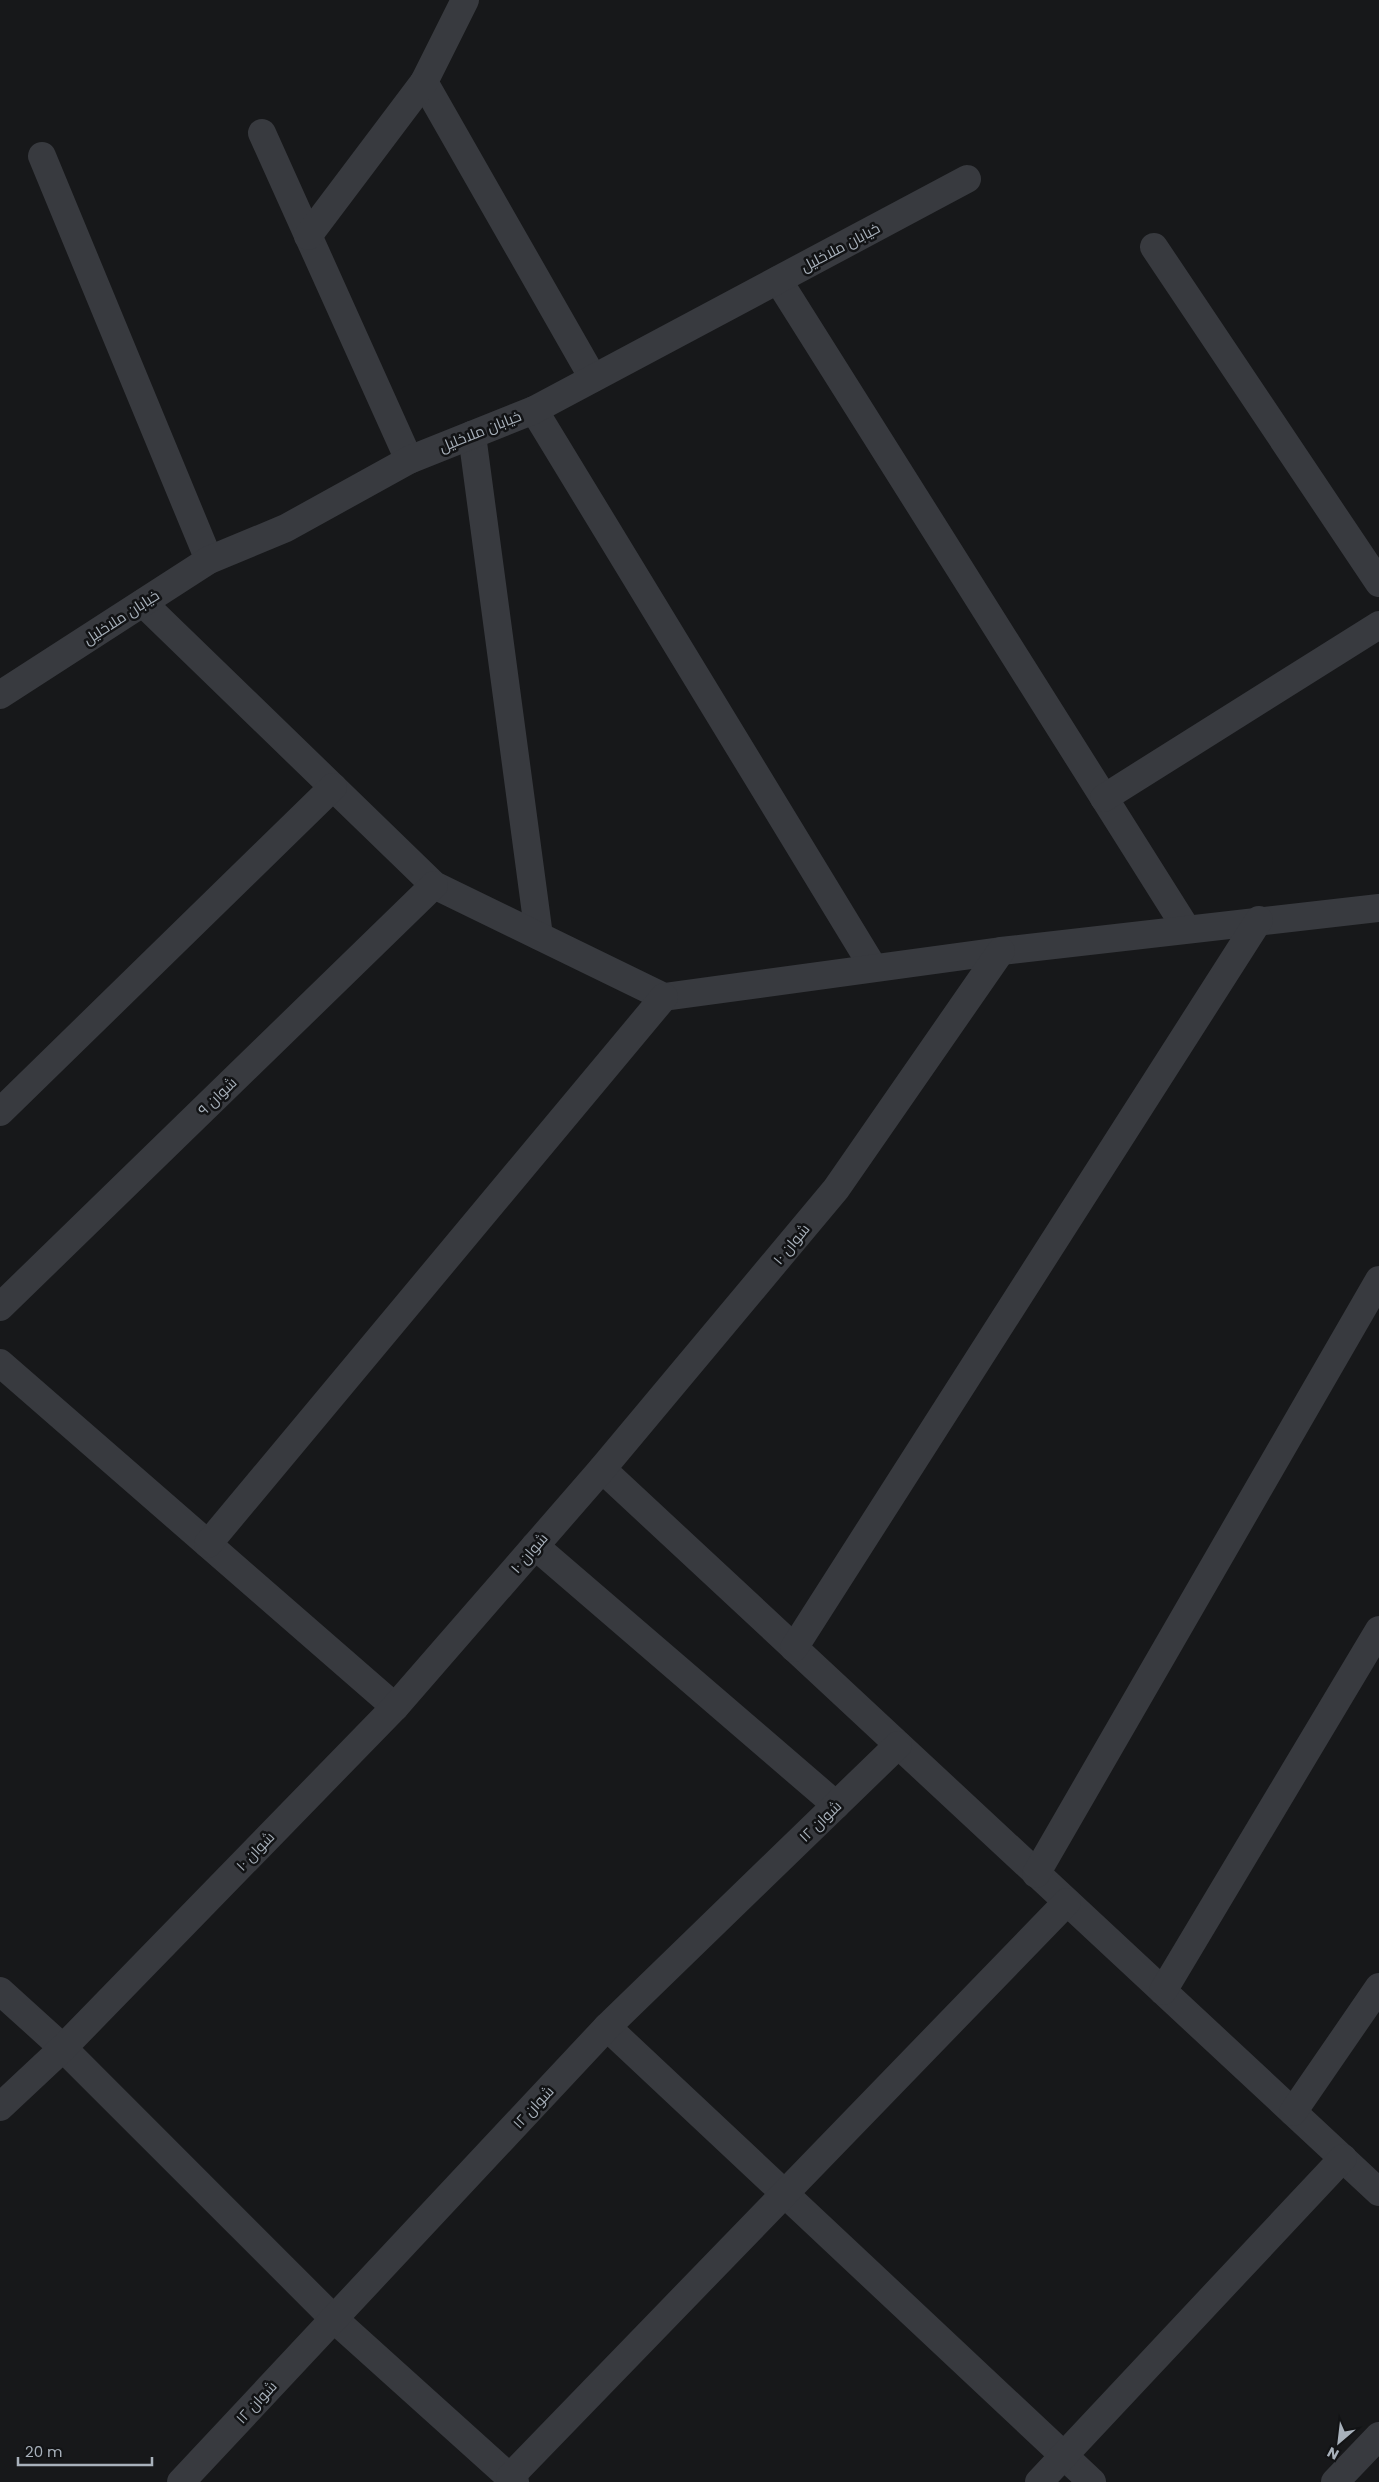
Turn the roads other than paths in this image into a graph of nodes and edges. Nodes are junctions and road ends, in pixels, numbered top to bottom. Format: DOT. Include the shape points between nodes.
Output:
graph roads {
  1 [pos="465,0"];
  2 [pos="424,82"];
  3 [pos="262,133"];
  4 [pos="42,156"];
  5 [pos="968,180"];
  6 [pos="308,236"];
  7 [pos="1154,247"];
  8 [pos="778,280"];
  9 [pos="593,378"];
  10 [pos="534,410"];
  11 [pos="472,435"];
  12 [pos="409,460"];
  13 [pos="209,560"];
  14 [pos="1379,583"];
  15 [pos="143,603"];
  16 [pos="1379,625"];
  17 [pos="0,695"];
  18 [pos="333,787"];
  19 [pos="1104,798"];
  20 [pos="434,885"];
  21 [pos="1379,908"];
  22 [pos="1259,920"];
  23 [pos="1186,928"];
  24 [pos="539,936"];
  25 [pos="1001,951"];
  26 [pos="873,967"];
  27 [pos="664,997"];
  28 [pos="0,1112"];
  29 [pos="1379,1280"];
  30 [pos="0,1307"];
  31 [pos="0,1362"];
  32 [pos="602,1469"];
  33 [pos="208,1544"];
  34 [pos="535,1546"];
  35 [pos="1379,1630"];
  36 [pos="794,1648"];
  37 [pos="395,1707"];
  38 [pos="898,1745"];
  39 [pos="836,1805"];
  40 [pos="1036,1874"];
  41 [pos="1067,1902"];
  42 [pos="1379,1987"];
  43 [pos="0,1991"];
  44 [pos="1163,1991"];
  45 [pos="608,2026"];
  46 [pos="64,2048"];
  47 [pos="0,2107"];
  48 [pos="1292,2112"];
  49 [pos="1343,2158"];
  50 [pos="1379,2192"];
  51 [pos="785,2193"];
  52 [pos="334,2319"];
  53 [pos="1379,2436"];
  54 [pos="1064,2455"];
  55 [pos="513,2480"];
  56 [pos="181,2482"];
  57 [pos="1038,2482"];
  58 [pos="1092,2482"];
  59 [pos="1334,2482"];
  1 -- 2 [label="street"];
  2 -- 6 [label="street"];
  2 -- 9 [label="street"];
  3 -- 6 [label="street"];
  4 -- 13 [label="street"];
  5 -- 8 [label="street, خیابان ملاخلیل"];
  6 -- 12 [label="street"];
  7 -- 14 [label="street"];
  8 -- 9 [label="street, خیابان ملاخلیل"];
  8 -- 19 [label="street"];
  9 -- 10 [label="street, خیابان ملاخلیل"];
  10 -- 11 [label="street, خیابان ملاخلیل"];
  10 -- 26 [label="street"];
  11 -- 12 [label="street, خیابان ملاخلیل"];
  11 -- 24 [label="street"];
  12 -- 13 [label="street, خیابان ملاخلیل" via="286,528"];
  13 -- 15 [label="street, خیابان ملاخلیل"];
  15 -- 17 [label="street, خیابان ملاخلیل"];
  15 -- 18 [label="street"];
  16 -- 19 [label="street"];
  18 -- 20 [label="street"];
  18 -- 28 [label="street"];
  19 -- 23 [label="street"];
  20 -- 24 [label="street"];
  20 -- 30 [label="street, شوان ۹"];
  21 -- 22 [label="street"];
  22 -- 23 [label="street"];
  22 -- 36 [label="street"];
  23 -- 25 [label="street"];
  24 -- 27 [label="street"];
  25 -- 26 [label="street"];
  25 -- 32 [label="street, شوان ۱۰" via="836,1189"];
  26 -- 27 [label="street"];
  27 -- 33 [label="street"];
  29 -- 40 [label="street"];
  31 -- 33 [label="street"];
  32 -- 34 [label="street, شوان ۱۰"];
  32 -- 36 [label="street"];
  33 -- 37 [label="street"];
  34 -- 37 [label="street, شوان ۱۰"];
  34 -- 39 [label="street"];
  35 -- 44 [label="street"];
  36 -- 38 [label="street"];
  37 -- 46 [label="street, شوان ۱۰"];
  38 -- 39 [label="street, شوان ۱۲"];
  38 -- 40 [label="street"];
  39 -- 45 [label="street, شوان ۱۲"];
  40 -- 41 [label="street"];
  41 -- 44 [label="street"];
  41 -- 51 [label="street"];
  42 -- 48 [label="street"];
  43 -- 46 [label="street"];
  44 -- 48 [label="street"];
  45 -- 51 [label="street"];
  45 -- 52 [label="street, شوان ۱۲"];
  46 -- 47 [label="street, شوان ۱۰"];
  46 -- 52 [label="street"];
  48 -- 49 [label="street"];
  49 -- 50 [label="street"];
  49 -- 54 [label="street"];
  51 -- 54 [label="street"];
  51 -- 55 [label="street"];
  52 -- 55 [label="street"];
  52 -- 56 [label="street, شوان ۱۲"];
  53 -- 59 [label="street"];
  54 -- 57 [label="street"];
  54 -- 58 [label="street"];
}
